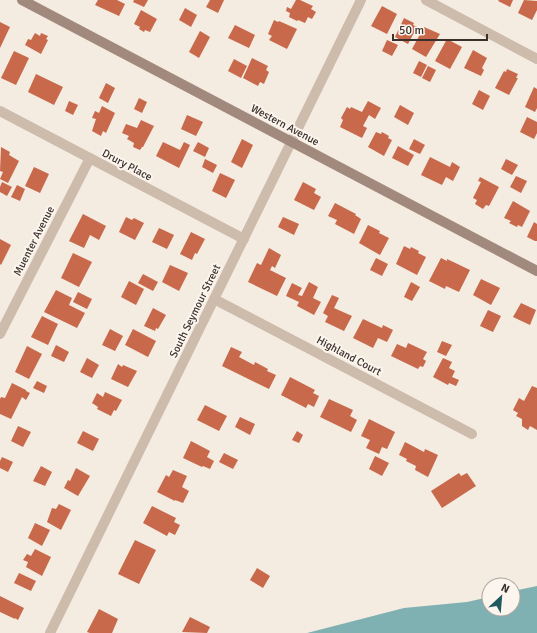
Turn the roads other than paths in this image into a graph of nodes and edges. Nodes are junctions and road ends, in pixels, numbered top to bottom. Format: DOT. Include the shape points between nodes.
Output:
graph roads {
  1 [pos="22,0"];
  2 [pos="361,0"];
  3 [pos="426,0"];
  4 [pos="537,59"];
  5 [pos="0,111"];
  6 [pos="292,142"];
  7 [pos="90,158"];
  8 [pos="244,239"];
  9 [pos="537,271"];
  10 [pos="214,299"];
  11 [pos="0,334"];
  12 [pos="472,434"];
  13 [pos="50,633"];
  1 -- 6 [label="street, Western Avenue"];
  2 -- 6 [label="street, South Seymour Street"];
  3 -- 4 [label="street"];
  5 -- 7 [label="street, Drury Place"];
  6 -- 8 [label="street, South Seymour Street"];
  6 -- 9 [label="street, Western Avenue"];
  7 -- 8 [label="street, Drury Place"];
  7 -- 11 [label="street, Muenter Avenue"];
  8 -- 10 [label="street, South Seymour Street"];
  10 -- 12 [label="street, Highland Court"];
  10 -- 13 [label="street, South Seymour Street"];
}
